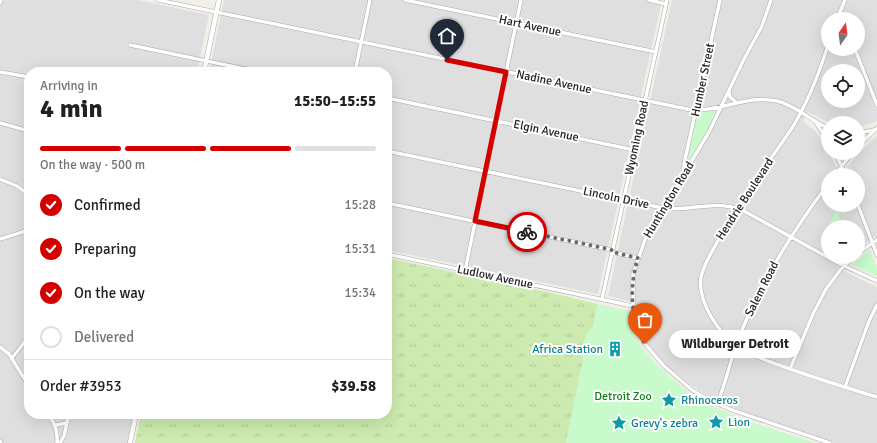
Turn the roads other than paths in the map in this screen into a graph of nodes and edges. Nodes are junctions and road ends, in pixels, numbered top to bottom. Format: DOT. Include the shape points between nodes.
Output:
graph roads {
  1 [pos="158,0"];
  2 [pos="219,0"];
  3 [pos="370,0"];
  4 [pos="405,0"];
  5 [pos="521,0"];
  6 [pos="649,0"];
  7 [pos="720,0"];
  8 [pos="771,0"];
  9 [pos="845,0"];
  10 [pos="667,2"];
  11 [pos="217,12"];
  12 [pos="840,12"];
  13 [pos="516,23"];
  14 [pos="361,42"];
  15 [pos="130,45"];
  16 [pos="656,52"];
  17 [pos="824,56"];
  18 [pos="858,56"];
  19 [pos="207,61"];
  20 [pos="205,67"];
  21 [pos="236,67"];
  22 [pos="356,67"];
  23 [pos="0,72"];
  24 [pos="506,72"];
  25 [pos="24,76"];
  26 [pos="728,92"];
  27 [pos="392,99"];
  28 [pos="645,101"];
  29 [pos="736,102"];
  30 [pos="877,105"];
  31 [pos="721,107"];
  32 [pos="696,110"];
  33 [pos="801,113"];
  34 [pos="496,121"];
  35 [pos="0,123"];
  36 [pos="816,123"];
  37 [pos="821,125"];
  38 [pos="876,129"];
  39 [pos="24,130"];
  40 [pos="821,130"];
  41 [pos="865,131"];
  42 [pos="865,139"];
  43 [pos="634,150"];
  44 [pos="392,151"];
  45 [pos="686,159"];
  46 [pos="839,160"];
  47 [pos="847,160"];
  48 [pos="692,163"];
  49 [pos="842,166"];
  50 [pos="486,171"];
  51 [pos="686,171"];
  52 [pos="0,180"];
  53 [pos="24,192"];
  54 [pos="821,194"];
  55 [pos="624,199"];
  56 [pos="670,199"];
  57 [pos="392,204"];
  58 [pos="663,208"];
  59 [pos="736,208"];
  60 [pos="675,209"];
  61 [pos="861,212"];
  62 [pos="475,221"];
  63 [pos="24,232"];
  64 [pos="790,237"];
  65 [pos="0,239"];
  66 [pos="877,240"];
  67 [pos="872,243"];
  68 [pos="865,248"];
  69 [pos="612,251"];
  70 [pos="392,255"];
  71 [pos="877,255"];
  72 [pos="638,258"];
  73 [pos="844,266"];
  74 [pos="465,271"];
  75 [pos="877,281"];
  76 [pos="602,299"];
  77 [pos="877,305"];
  78 [pos="633,306"];
  79 [pos="24,343"];
  80 [pos="736,346"];
  81 [pos="0,347"];
  82 [pos="12,358"];
  83 [pos="790,369"];
  84 [pos="24,378"];
  85 [pos="845,387"];
  86 [pos="877,397"];
  87 [pos="717,404"];
  88 [pos="52,419"];
  89 [pos="67,419"];
  90 [pos="135,419"];
  91 [pos="66,423"];
  92 [pos="56,425"];
  93 [pos="59,443"];
  94 [pos="130,443"];
  95 [pos="830,443"];
  1 -- 11 [label="street, Nadine Avenue"];
  2 -- 11 [label="street"];
  3 -- 14 [label="street"];
  4 -- 13 [label="street, Hart Avenue"];
  5 -- 13 [label="street"];
  6 -- 10 [label="street"];
  7 -- 32 [label="street, Humber Street"];
  8 -- 26 [label="street, Huntington Road" via="762,26"];
  9 -- 12 [label="street"];
  10 -- 16 [label="street, Wyoming Road"];
  11 -- 14 [label="street, Nadine Avenue"];
  11 -- 19 [label="street"];
  13 -- 16 [label="street, Hart Avenue"];
  13 -- 24 [label="street"];
  14 -- 22 [label="street"];
  14 -- 24 [label="street, Nadine Avenue"];
  15 -- 19 [label="street"];
  16 -- 28 [label="street, Wyoming Road"];
  17 -- 33 [label="street, Hendrie Boulevard"];
  18 -- 30 [label="street"];
  19 -- 20 [label="street"];
  19 -- 21 [label="street"];
  23 -- 25 [label="street"];
  24 -- 28 [label="street, Nadine Avenue"];
  24 -- 34 [label="street"];
  26 -- 29 [label="street"];
  26 -- 31 [label="street, Huntington Road"];
  27 -- 34 [label="street, Elgin Avenue"];
  28 -- 32 [label="street, Nadine Avenue"];
  28 -- 43 [label="street, Wyoming Road"];
  29 -- 31 [label="street, Nadine Avenue"];
  29 -- 33 [label="street, Nadine Avenue" via="774,100"];
  31 -- 32 [label="street, Nadine Avenue"];
  31 -- 48 [label="street, Huntington Road"];
  32 -- 45 [label="street, Humber Street"];
  33 -- 36 [label="street, Nadine Avenue"];
  33 -- 59 [label="street, Hendrie Boulevard"];
  34 -- 43 [label="street, Elgin Avenue"];
  34 -- 50 [label="street"];
  35 -- 39 [label="street"];
  36 -- 37 [label="street, Nadine Avenue"];
  36 -- 40 [label="street"];
  38 -- 41 [label="street"];
  38 -- 42 [label="street"];
  43 -- 55 [label="street, Wyoming Road"];
  44 -- 50 [label="street, Lincoln Drive"];
  45 -- 48 [label="street"];
  45 -- 51 [label="street, Humber Street"];
  46 -- 49 [label="street"];
  47 -- 49 [label="street"];
  48 -- 51 [label="street, Huntington Road"];
  50 -- 55 [label="street, Lincoln Drive"];
  50 -- 62 [label="street"];
  51 -- 56 [label="street, Huntington Road"];
  52 -- 53 [label="street" via="13,184"];
  54 -- 64 [label="street, Salem Road"];
  55 -- 58 [label="street, Lincoln Drive"];
  55 -- 69 [label="street, Wyoming Road"];
  56 -- 58 [label="street, Huntington Road"];
  56 -- 60 [label="street"];
  57 -- 62 [label="street"];
  58 -- 60 [label="street, Lincoln Drive"];
  58 -- 72 [label="street, Huntington Road" via="646,237"];
  59 -- 60 [label="street, Lincoln Drive" via="718,204"];
  59 -- 64 [label="street, Lincoln Drive"];
  59 -- 80 [label="street, Hendrie Boulevard" via="712,250 701,282 703,299 710,315"];
  61 -- 67 [label="street"];
  62 -- 69 [label="street"];
  62 -- 74 [label="street"];
  63 -- 65 [label="street"];
  64 -- 73 [label="street, Lincoln Drive"];
  64 -- 80 [label="street, Salem Road" via="757,295"];
  66 -- 67 [label="street"];
  67 -- 68 [label="street"];
  67 -- 71 [label="street"];
  69 -- 72 [label="street"];
  69 -- 76 [label="street, Wyoming Road"];
  70 -- 74 [label="street, Ludlow Avenue"];
  72 -- 78 [label="street, Huntington Road" via="632,282"];
  73 -- 75 [label="street, Lincoln Drive"];
  73 -- 83 [label="street" via="826,289"];
  74 -- 76 [label="street, Ludlow Avenue"];
  76 -- 78 [label="street, Ludlow Avenue"];
  77 -- 85 [label="street"];
  78 -- 87 [label="street, Huntington Road" via="638,331 653,355 692,390"];
  79 -- 82 [label="street"];
  80 -- 83 [label="street, Hendrie Boulevard"];
  80 -- 87 [label="street, Salem Road"];
  81 -- 82 [label="street"];
  82 -- 84 [label="street"];
  83 -- 85 [label="street, Hendrie Boulevard"];
  85 -- 86 [label="street, Hendrie Boulevard"];
  87 -- 95 [label="street, Huntington Road"];
  88 -- 92 [label="street"];
  89 -- 91 [label="street"];
  90 -- 94 [label="street"];
  91 -- 92 [label="street"];
  91 -- 93 [label="street" via="64,436"];
  92 -- 93 [label="street"];
}
